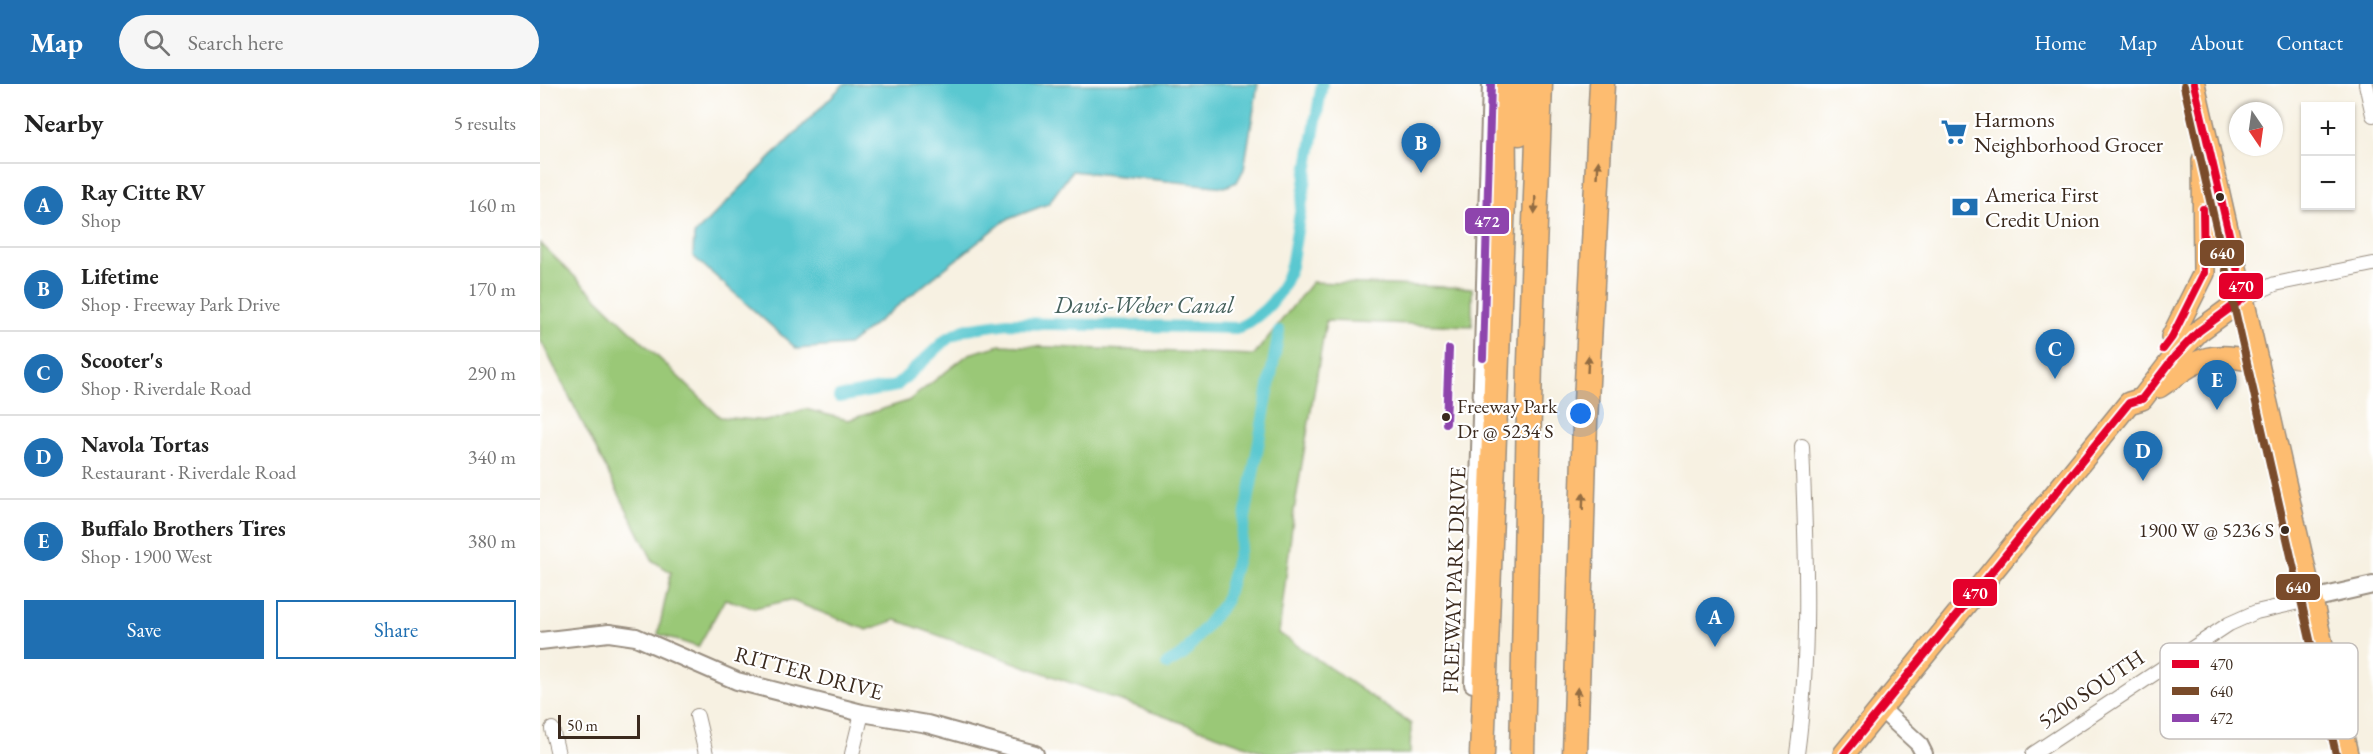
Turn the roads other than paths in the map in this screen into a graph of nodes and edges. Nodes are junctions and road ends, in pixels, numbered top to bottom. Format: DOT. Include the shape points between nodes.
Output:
graph roads {
  1 [pos="1491,84"];
  2 [pos="1503,84"];
  3 [pos="1520,84"];
  4 [pos="1540,84"];
  5 [pos="2194,84"];
  6 [pos="2366,84"];
  7 [pos="1603,89"];
  8 [pos="2373,115"];
  9 [pos="2202,118"];
  10 [pos="2373,264"];
  11 [pos="2244,298"];
  12 [pos="2172,337"];
  13 [pos="2258,362"];
  14 [pos="2135,401"];
  15 [pos="1802,446"];
  16 [pos="2373,585"];
  17 [pos="2312,599"];
  18 [pos="540,641"];
  19 [pos="2200,643"];
  20 [pos="2322,643"];
  21 [pos="2160,670"];
  22 [pos="1881,709"];
  23 [pos="862,713"];
  24 [pos="697,716"];
  25 [pos="552,729"];
  26 [pos="2344,739"];
  27 [pos="558,754"];
  28 [pos="706,754"];
  29 [pos="852,754"];
  30 [pos="1035,754"];
  31 [pos="1470,754"];
  32 [pos="1482,754"];
  33 [pos="1506,754"];
  34 [pos="1522,754"];
  35 [pos="1575,754"];
  36 [pos="1797,754"];
  37 [pos="1844,754"];
  38 [pos="1924,754"];
  39 [pos="2033,754"];
  40 [pos="2347,754"];
  1 -- 31 [label="street, FREEWAY PARK DRIVE"];
  2 -- 32 [label="highway" via="1503,185"];
  3 -- 33 [label="highway"];
  4 -- 34 [label="highway, one-way"];
  5 -- 9 [label="main road"];
  6 -- 8 [label="street"];
  35 -- 7 [label="highway, one-way" via="1585,422"];
  9 -- 11 [label="main road"];
  9 -- 12 [label="main road" via="2204,273"];
  10 -- 11 [label="street" via="2275,284"];
  11 -- 12 [label="main road" via="2216,302"];
  11 -- 13 [label="main road"];
  11 -- 14 [label="main road" via="2199,331"];
  12 -- 14 [label="main road" via="2130,392"];
  13 -- 14 [label="main road" via="2215,355 2196,362"];
  13 -- 17 [label="main road"];
  14 -- 22 [label="main road"];
  15 -- 36 [label="street" via="1806,570 1803,710"];
  16 -- 17 [label="street, 5200 SOUTH"];
  17 -- 19 [label="street, 5200 SOUTH" via="2256,612"];
  17 -- 20 [label="main road"];
  18 -- 23 [label="street, RITTER DRIVE" via="609,633 636,637 736,681"];
  21 -- 39 [label="street, 5200 SOUTH"];
  22 -- 37 [label="main road"];
  22 -- 38 [label="street"];
  23 -- 29 [label="street"];
  23 -- 30 [label="street, RITTER DRIVE" via="927,724"];
  24 -- 28 [label="street"];
  25 -- 27 [label="street"];
  26 -- 40 [label="main road"];
}
